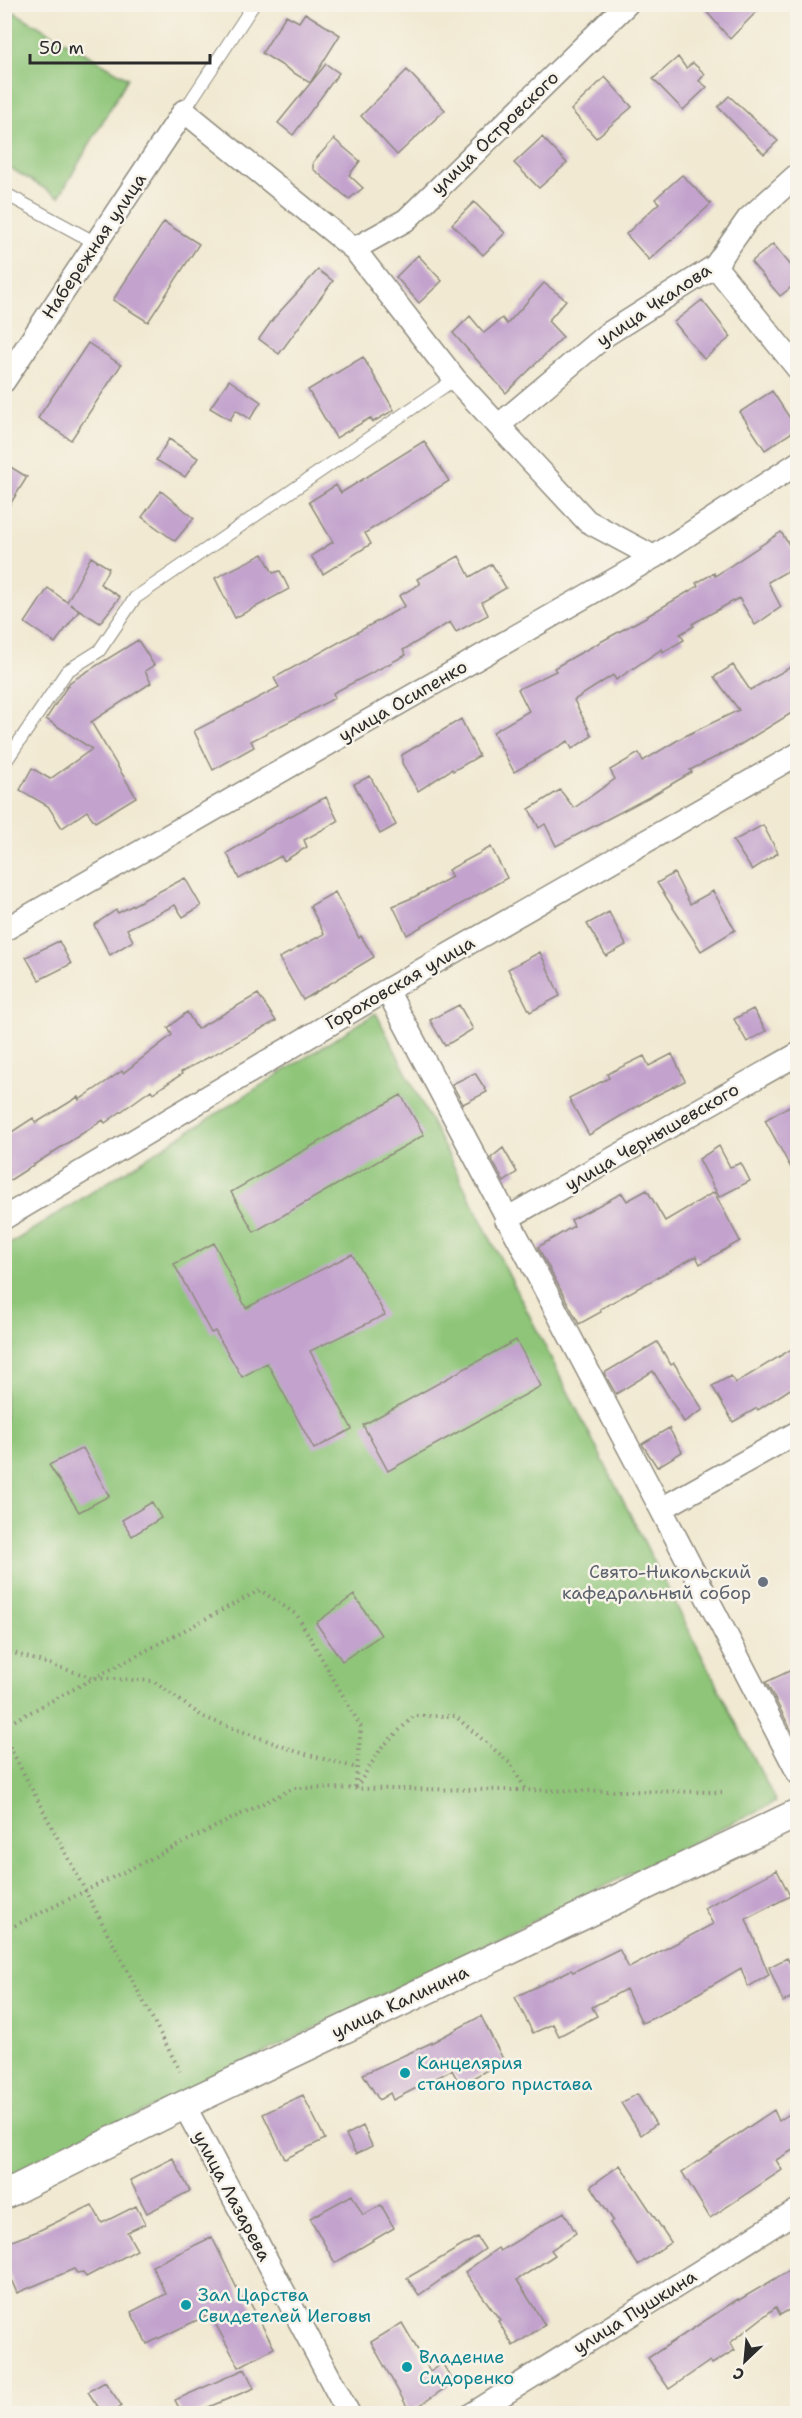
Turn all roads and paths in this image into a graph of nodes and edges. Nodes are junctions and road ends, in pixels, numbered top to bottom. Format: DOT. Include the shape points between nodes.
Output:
graph roads {
  1 [pos="254,4"];
  2 [pos="627,4"];
  3 [pos="184,111"];
  4 [pos="798,174"];
  5 [pos="4,194"];
  6 [pos="96,243"];
  7 [pos="354,249"];
  8 [pos="715,266"];
  9 [pos="798,369"];
  10 [pos="455,379"];
  11 [pos="4,381"];
  12 [pos="499,426"];
  13 [pos="798,464"];
  14 [pos="654,557"];
  15 [pos="798,754"];
  16 [pos="4,764"];
  17 [pos="4,930"];
  18 [pos="387,990"];
  19 [pos="798,1054"];
  20 [pos="4,1218"];
  21 [pos="506,1219"];
  22 [pos="798,1432"];
  23 [pos="661,1509"];
  24 [pos="4,1650"];
  25 [pos="94,1678"];
  26 [pos="4,1725"];
  27 [pos="4,1736"];
  28 [pos="357,1768"];
  29 [pos="798,1773"];
  30 [pos="356,1789"];
  31 [pos="526,1791"];
  32 [pos="722,1792"];
  33 [pos="798,1813"];
  34 [pos="86,1892"];
  35 [pos="4,1931"];
  36 [pos="180,2071"];
  37 [pos="184,2105"];
  38 [pos="4,2195"];
  39 [pos="798,2210"];
  40 [pos="349,2414"];
  41 [pos="471,2414"];
  1 -- 3 [label="lane"];
  2 -- 7 [label="street, улица Островского" via="406,220"];
  3 -- 6 [label="street, Набережная улица"];
  3 -- 7 [label="street"];
  4 -- 8 [label="street, улица Чкалова" via="748,219"];
  5 -- 6 [label="lane"];
  6 -- 11 [label="street, Набережная улица"];
  7 -- 10 [label="street"];
  8 -- 9 [label="street"];
  8 -- 12 [label="street, улица Чкалова" via="606,335"];
  10 -- 12 [label="street"];
  10 -- 16 [label="lane" via="135,598 99,651 67,671"];
  12 -- 14 [label="street" via="587,521"];
  13 -- 14 [label="street, улица Осипенко"];
  14 -- 17 [label="street, улица Осипенко"];
  15 -- 18 [label="street, Гороховская улица"];
  18 -- 20 [label="street, Гороховская улица"];
  18 -- 21 [label="street"];
  19 -- 21 [label="street, улица Чернышевского"];
  21 -- 23 [label="street"];
  22 -- 23 [label="street"];
  23 -- 29 [label="street"];
  24 -- 25 [label="path"];
  25 -- 26 [label="path"];
  25 -- 28 [label="path" via="153,1681 203,1716 298,1752"];
  25 -- 28 [label="path" via="260,1590 297,1615 361,1727"];
  27 -- 34 [label="path"];
  28 -- 30 [label="path"];
  30 -- 31 [label="path"];
  30 -- 31 [label="path" via="381,1747 414,1716 454,1716 510,1763"];
  30 -- 34 [label="path" via="294,1788"];
  31 -- 32 [label="path"];
  33 -- 37 [label="street, улица Калинина"];
  34 -- 35 [label="path"];
  34 -- 36 [label="path"];
  37 -- 38 [label="street, улица Калинина"];
  37 -- 40 [label="street, улица Лазарева"];
  39 -- 41 [label="street, улица Пушкина"];
}
